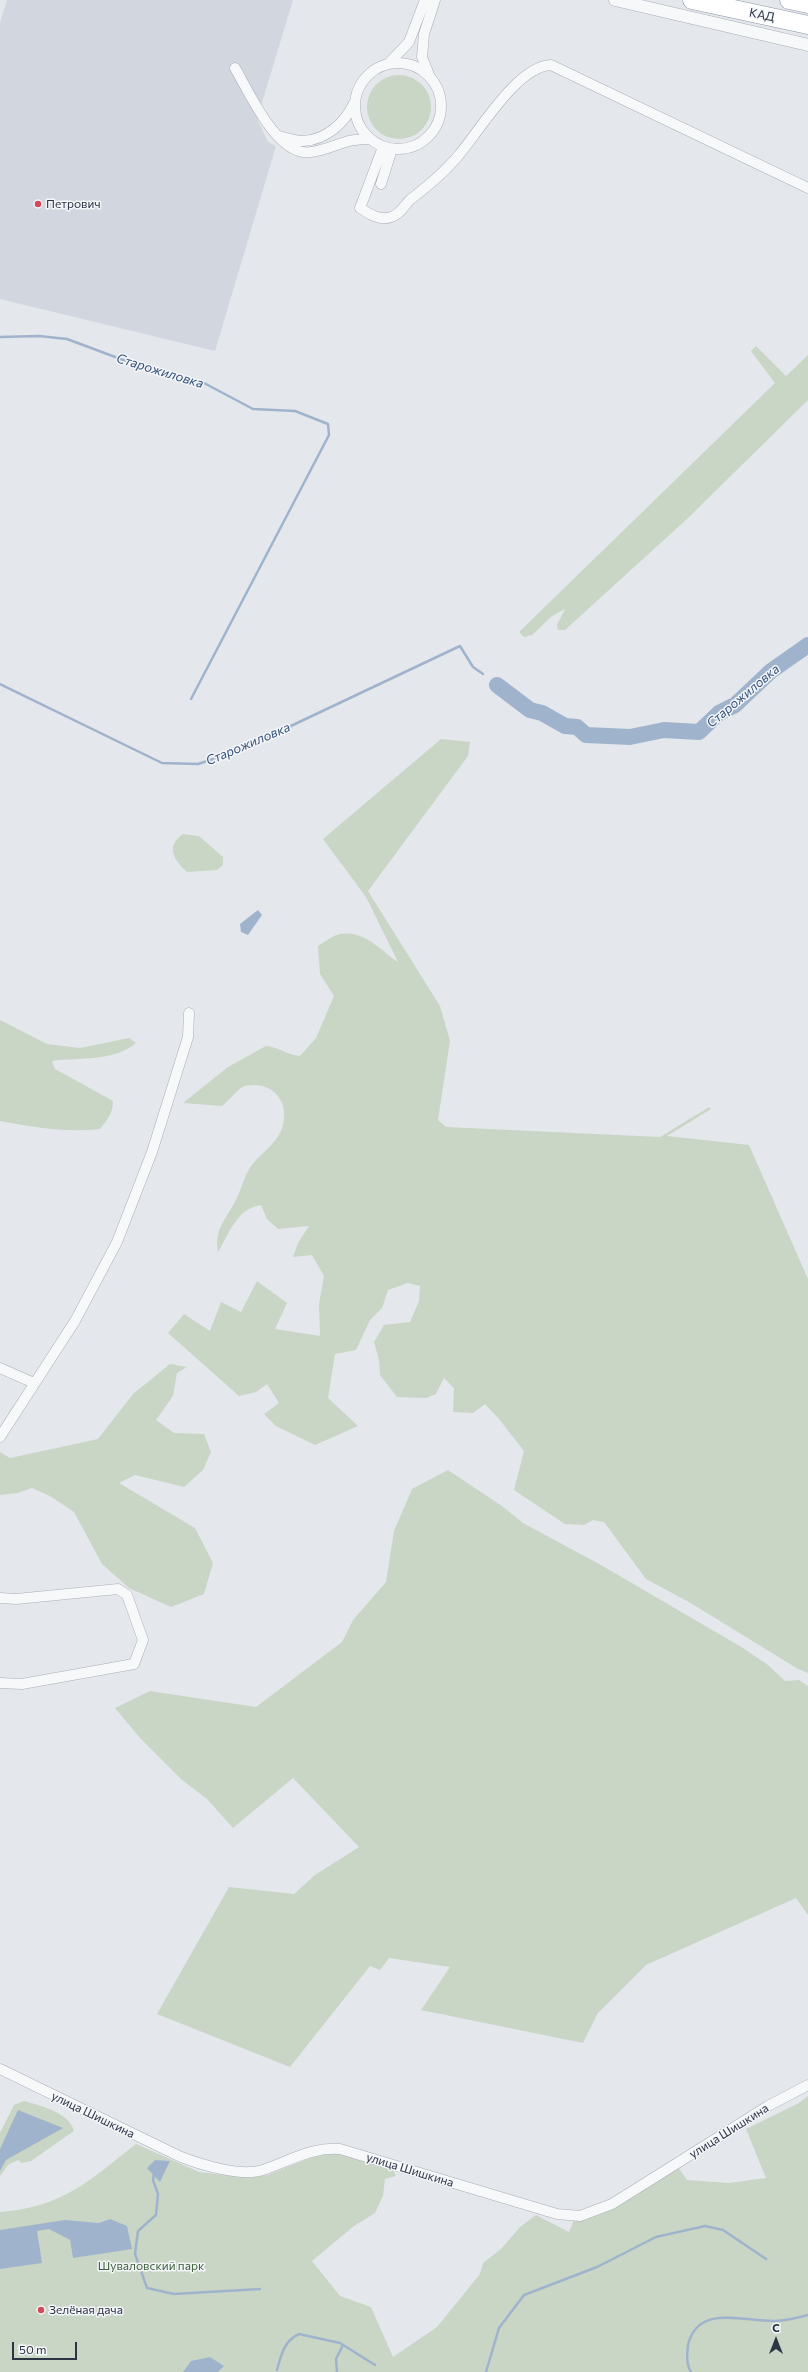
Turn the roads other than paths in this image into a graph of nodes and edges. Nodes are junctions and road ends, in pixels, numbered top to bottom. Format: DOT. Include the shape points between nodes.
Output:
graph roads {
  1 [pos="425,0"];
  2 [pos="435,0"];
  3 [pos="615,0"];
  4 [pos="692,0"];
  5 [pos="789,0"];
  6 [pos="808,4"];
  7 [pos="808,25"];
  8 [pos="808,45"];
  9 [pos="388,64"];
  10 [pos="235,68"];
  11 [pos="430,76"];
  12 [pos="354,103"];
  13 [pos="279,136"];
  14 [pos="370,139"];
  15 [pos="388,148"];
  16 [pos="381,184"];
  17 [pos="808,188"];
  18 [pos="189,1014"];
  19 [pos="0,1368"];
  20 [pos="34,1383"];
  21 [pos="0,1437"];
  22 [pos="0,1598"];
  23 [pos="0,1683"];
  24 [pos="0,2069"];
  25 [pos="808,2085"];
  1 -- 9 [label="street" via="409,42"];
  2 -- 11 [label="street" via="424,34 422,57"];
  3 -- 8 [label="street"];
  4 -- 7 [label="highway, КАД"];
  5 -- 6 [label="highway, КАД"];
  9 -- 11 [label="street" via="403,63 418,67"];
  9 -- 12 [label="street" via="364,78"];
  10 -- 13 [label="street" via="268,126"];
  11 -- 15 [label="street" via="440,97 439,121 430,135 415,146"];
  12 -- 13 [label="street" via="349,115 341,124 322,135 303,141"];
  12 -- 14 [label="street" via="356,120"];
  13 -- 14 [label="street" via="288,148 299,153 315,151 347,140"];
  14 -- 15 [label="street"];
  15 -- 16 [label="street"];
  15 -- 17 [label="street" via="360,208 377,217 390,218 399,213 458,157 511,88 537,68 551,65"];
  18 -- 20 [label="street" via="188,1037 154,1144 117,1242 75,1320"];
  19 -- 20 [label="street"];
  20 -- 21 [label="street"];
  22 -- 23 [label="street" via="16,1599 118,1589 127,1595 143,1640 134,1664 22,1684"];
  24 -- 25 [label="street, улица Шишкина" via="181,2157 206,2165 249,2172 262,2170 312,2150 340,2149 557,2214 580,2216 612,2204 768,2106"];
}
